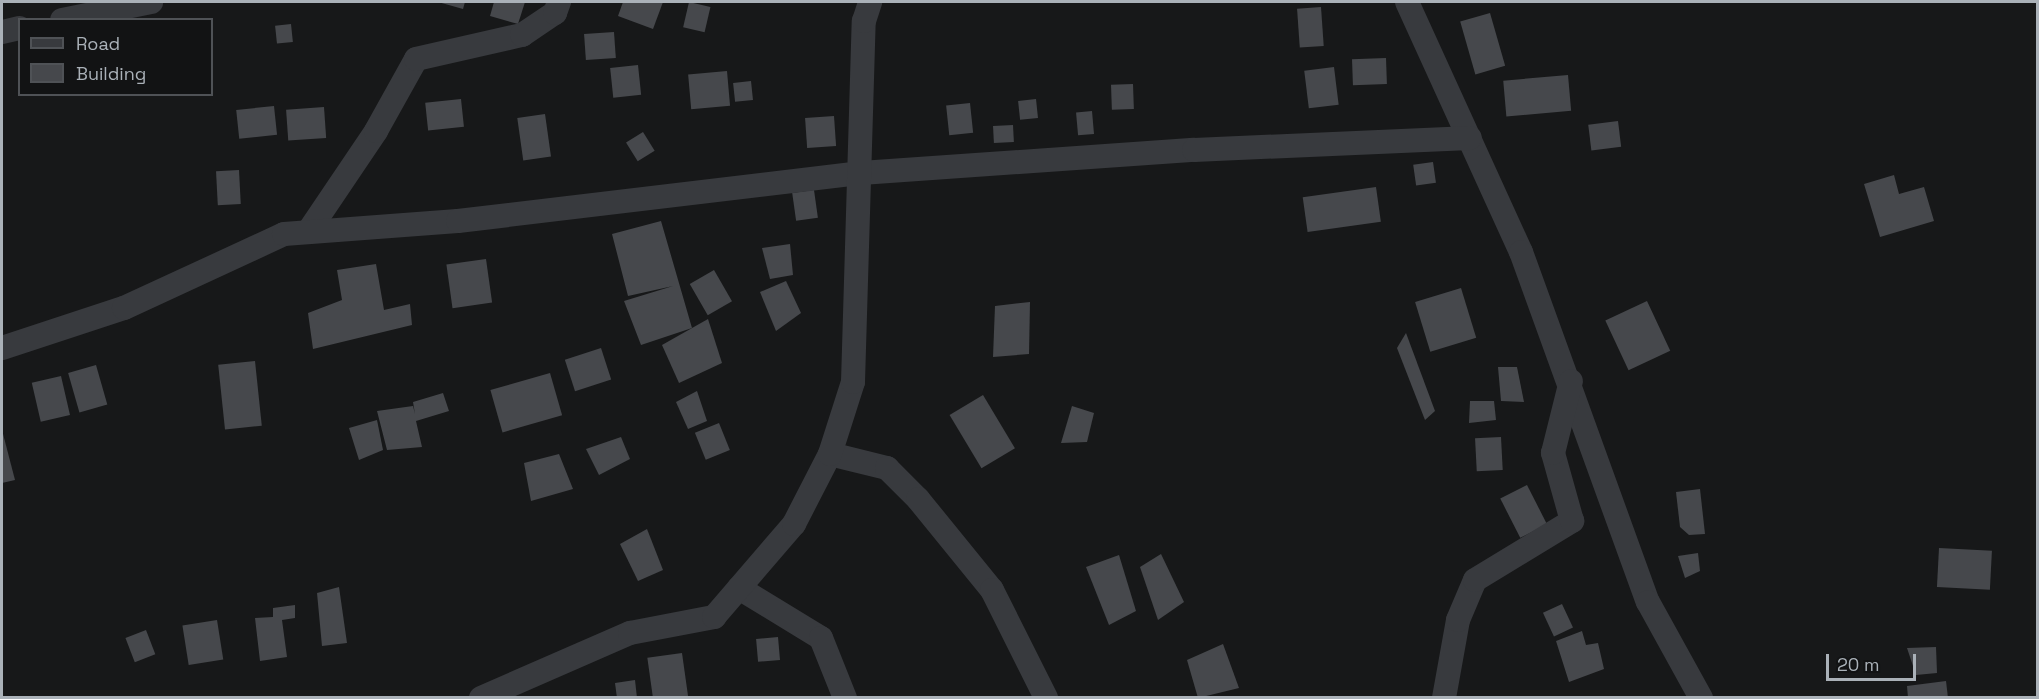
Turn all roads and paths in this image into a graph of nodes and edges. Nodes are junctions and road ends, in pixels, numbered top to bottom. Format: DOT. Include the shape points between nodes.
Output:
graph roads {
  1 [pos="151,2"];
  2 [pos="560,2"];
  3 [pos="870,2"];
  4 [pos="1407,2"];
  5 [pos="72,18"];
  6 [pos="18,28"];
  7 [pos="2,32"];
  8 [pos="1470,138"];
  9 [pos="861,173"];
  10 [pos="308,232"];
  11 [pos="2,348"];
  12 [pos="1571,381"];
  13 [pos="830,454"];
  14 [pos="739,588"];
  15 [pos="481,698"];
  16 [pos="845,698"];
  17 [pos="1046,698"];
  18 [pos="1444,698"];
  19 [pos="1701,698"];
  1 -- 5 [label="street"];
  2 -- 10 [label="street" via="555,13 522,35 416,59 376,131"];
  3 -- 9 [label="street" via="864,21"];
  4 -- 8 [label="street"];
  6 -- 7 [label="street"];
  8 -- 9 [label="street" via="1194,150"];
  8 -- 12 [label="street"];
  9 -- 10 [label="street" via="458,221"];
  9 -- 13 [label="street" via="853,382"];
  10 -- 11 [label="street" via="284,234 124,308"];
  12 -- 18 [label="street" via="1553,453 1572,521 1474,580 1458,620"];
  12 -- 19 [label="street" via="1648,603"];
  13 -- 14 [label="street" via="794,524"];
  13 -- 17 [label="street" via="887,468 918,499 992,590"];
  14 -- 15 [label="street" via="714,617 630,633"];
  14 -- 16 [label="street" via="821,638"];
}
